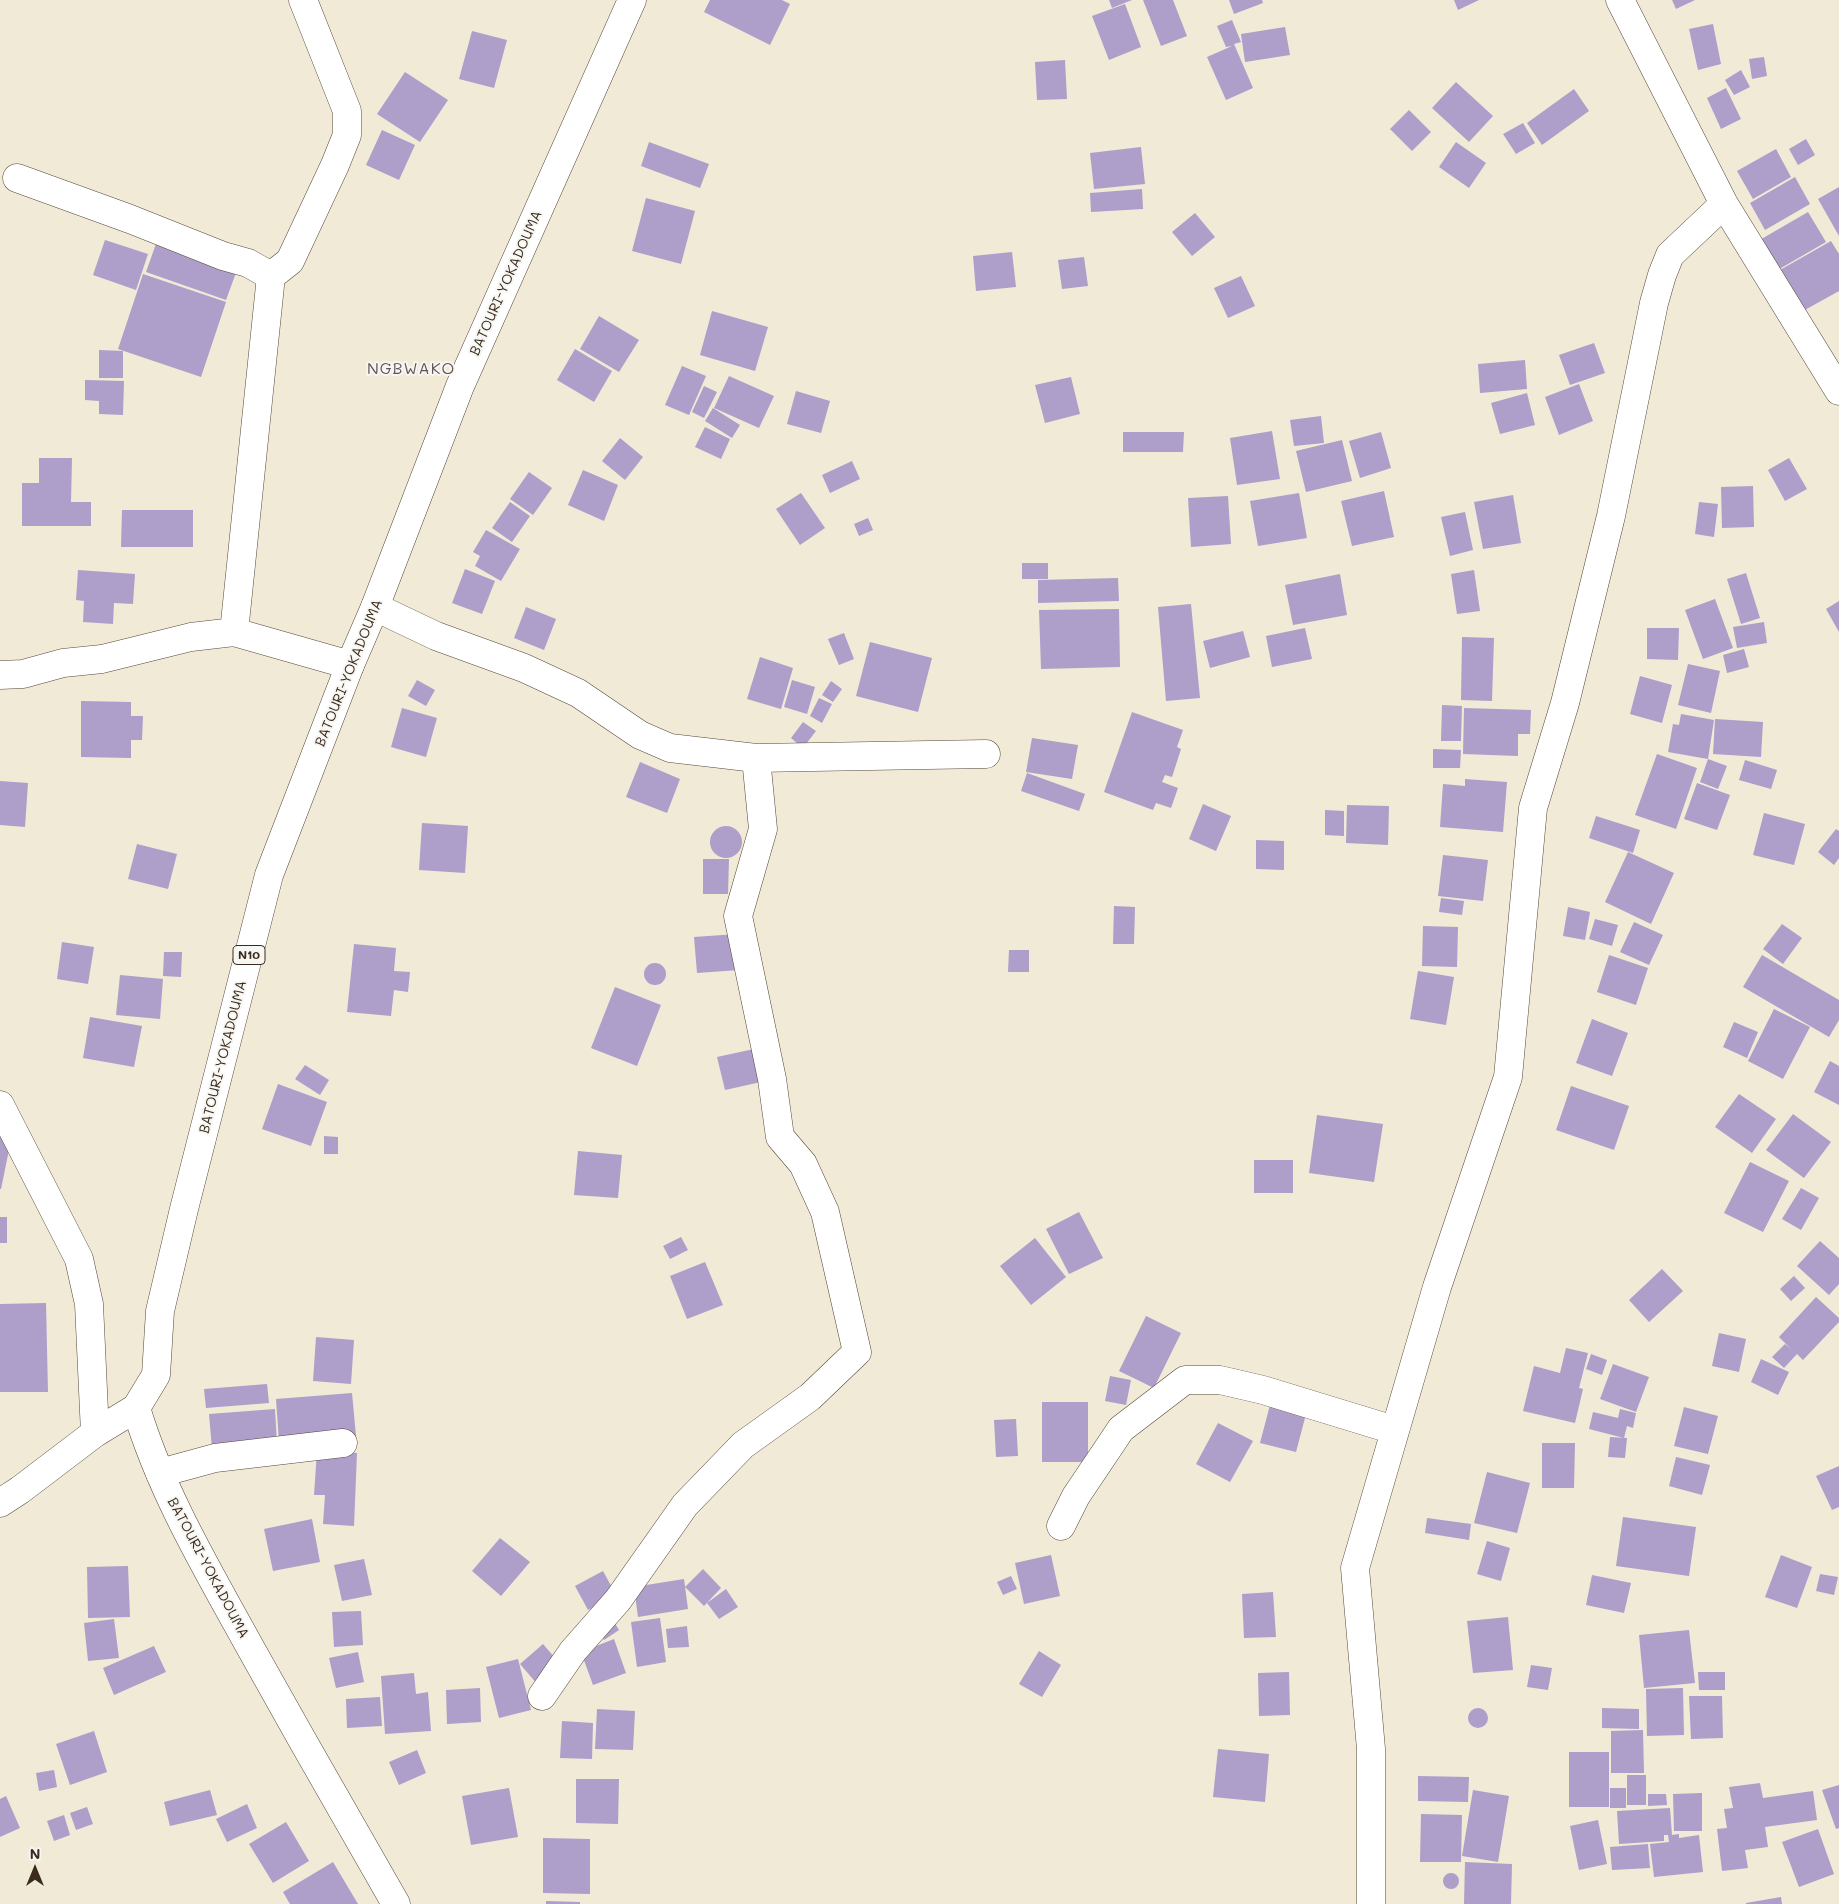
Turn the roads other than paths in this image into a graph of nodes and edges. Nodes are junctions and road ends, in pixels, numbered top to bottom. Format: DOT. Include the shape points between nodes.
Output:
graph roads {
  1 [pos="303,0"];
  2 [pos="632,0"];
  3 [pos="1620,0"];
  4 [pos="17,178"];
  5 [pos="1724,204"];
  6 [pos="271,276"];
  7 [pos="1839,391"];
  8 [pos="376,607"];
  9 [pos="234,632"];
  10 [pos="350,665"];
  11 [pos="0,675"];
  12 [pos="986,754"];
  13 [pos="756,758"];
  14 [pos="0,1105"];
  15 [pos="136,1408"];
  16 [pos="1394,1430"];
  17 [pos="95,1433"];
  18 [pos="343,1443"];
  19 [pos="160,1473"];
  20 [pos="0,1503"];
  21 [pos="1061,1526"];
  22 [pos="542,1696"];
  23 [pos="396,1904"];
  24 [pos="1371,1904"];
  1 -- 6 [label="main road" via="347,111 347,134 290,261"];
  2 -- 8 [label="main road, BATOURI-YOKADOUMA / N10" via="460,386"];
  3 -- 5 [label="main road"];
  4 -- 6 [label="main road" via="248,263"];
  5 -- 7 [label="main road"];
  5 -- 16 [label="main road" via="1670,255 1654,303 1611,516 1565,703 1534,808 1508,1077 1437,1287"];
  6 -- 9 [label="main road"];
  8 -- 10 [label="main road, BATOURI-YOKADOUMA / N10"];
  8 -- 13 [label="main road" via="436,636 524,668 578,692 640,735 670,748"];
  9 -- 10 [label="main road"];
  9 -- 11 [label="main road" via="191,637 102,659 63,662 23,674"];
  10 -- 15 [label="main road, BATOURI-YOKADOUMA / N10" via="268,875 160,1311 156,1375"];
  12 -- 13 [label="main road"];
  13 -- 22 [label="main road" via="763,829 738,916 772,1079 780,1137 803,1164 825,1212 857,1352 810,1397 743,1445 685,1505 618,1600 573,1651"];
  14 -- 17 [label="main road" via="79,1259 89,1304"];
  15 -- 17 [label="main road"];
  15 -- 19 [label="main road, BATOURI-YOKADOUMA"];
  16 -- 21 [label="main road" via="1263,1390 1220,1380 1185,1380 1121,1428 1076,1496"];
  16 -- 24 [label="main road" via="1355,1568 1372,1748"];
  17 -- 20 [label="main road"];
  18 -- 19 [label="main road" via="215,1458"];
  19 -- 23 [label="main road, BATOURI-YOKADOUMA" via="184,1529"];
}
